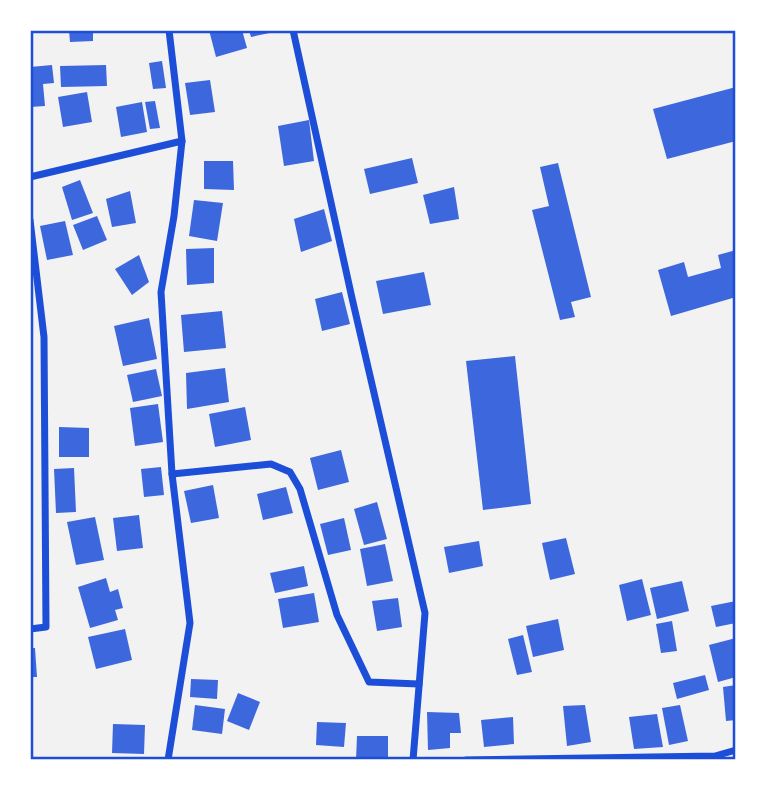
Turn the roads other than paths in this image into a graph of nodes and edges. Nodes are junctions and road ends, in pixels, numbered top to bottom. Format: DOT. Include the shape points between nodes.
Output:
graph roads {
  1 [pos="169,30"];
  2 [pos="293,30"];
  3 [pos="181,141"];
  4 [pos="30,177"];
  5 [pos="30,220"];
  6 [pos="172,474"];
  7 [pos="30,629"];
  8 [pos="419,684"];
  9 [pos="736,750"];
  10 [pos="715,758"];
  11 [pos="168,760"];
  12 [pos="413,760"];
  13 [pos="466,760"];
  1 -- 3 [label="street"];
  2 -- 8 [label="street" via="425,613"];
  3 -- 4 [label="street"];
  3 -- 6 [label="street" via="161,292"];
  5 -- 7 [label="street" via="44,337 46,626"];
  6 -- 8 [label="street" via="271,464 290,472 300,489 337,615 369,682"];
  6 -- 11 [label="street" via="190,623"];
  8 -- 12 [label="street"];
  9 -- 10 [label="street"];
  10 -- 13 [label="street"];
}
